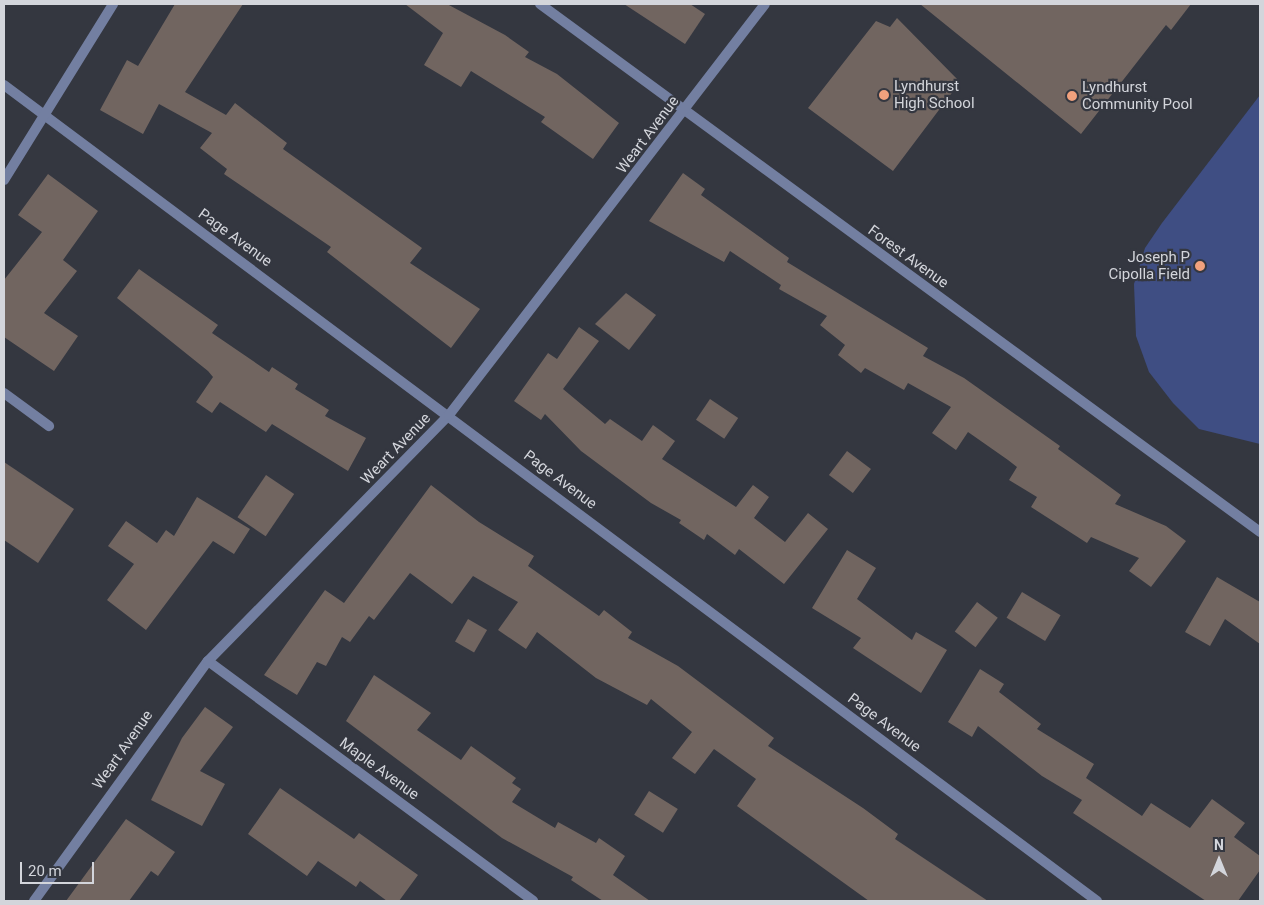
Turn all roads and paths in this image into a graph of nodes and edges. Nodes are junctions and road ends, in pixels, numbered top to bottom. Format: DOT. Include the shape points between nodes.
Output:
graph roads {
  1 [pos="113,4"];
  2 [pos="540,4"];
  3 [pos="765,4"];
  4 [pos="4,86"];
  5 [pos="685,111"];
  6 [pos="45,116"];
  7 [pos="4,180"];
  8 [pos="4,393"];
  9 [pos="449,415"];
  10 [pos="49,426"];
  11 [pos="1260,532"];
  12 [pos="208,661"];
  13 [pos="34,901"];
  14 [pos="533,901"];
  15 [pos="1097,901"];
  1 -- 6 [label="street"];
  2 -- 5 [label="street, Forest Avenue"];
  3 -- 5 [label="street, Weart Avenue"];
  4 -- 6 [label="street, Page Avenue"];
  5 -- 9 [label="street, Weart Avenue"];
  5 -- 11 [label="street, Forest Avenue"];
  6 -- 7 [label="street"];
  6 -- 9 [label="street, Page Avenue"];
  8 -- 10 [label="street"];
  9 -- 12 [label="street, Weart Avenue"];
  9 -- 15 [label="street, Page Avenue"];
  12 -- 13 [label="street, Weart Avenue"];
  12 -- 14 [label="street, Maple Avenue"];
}
